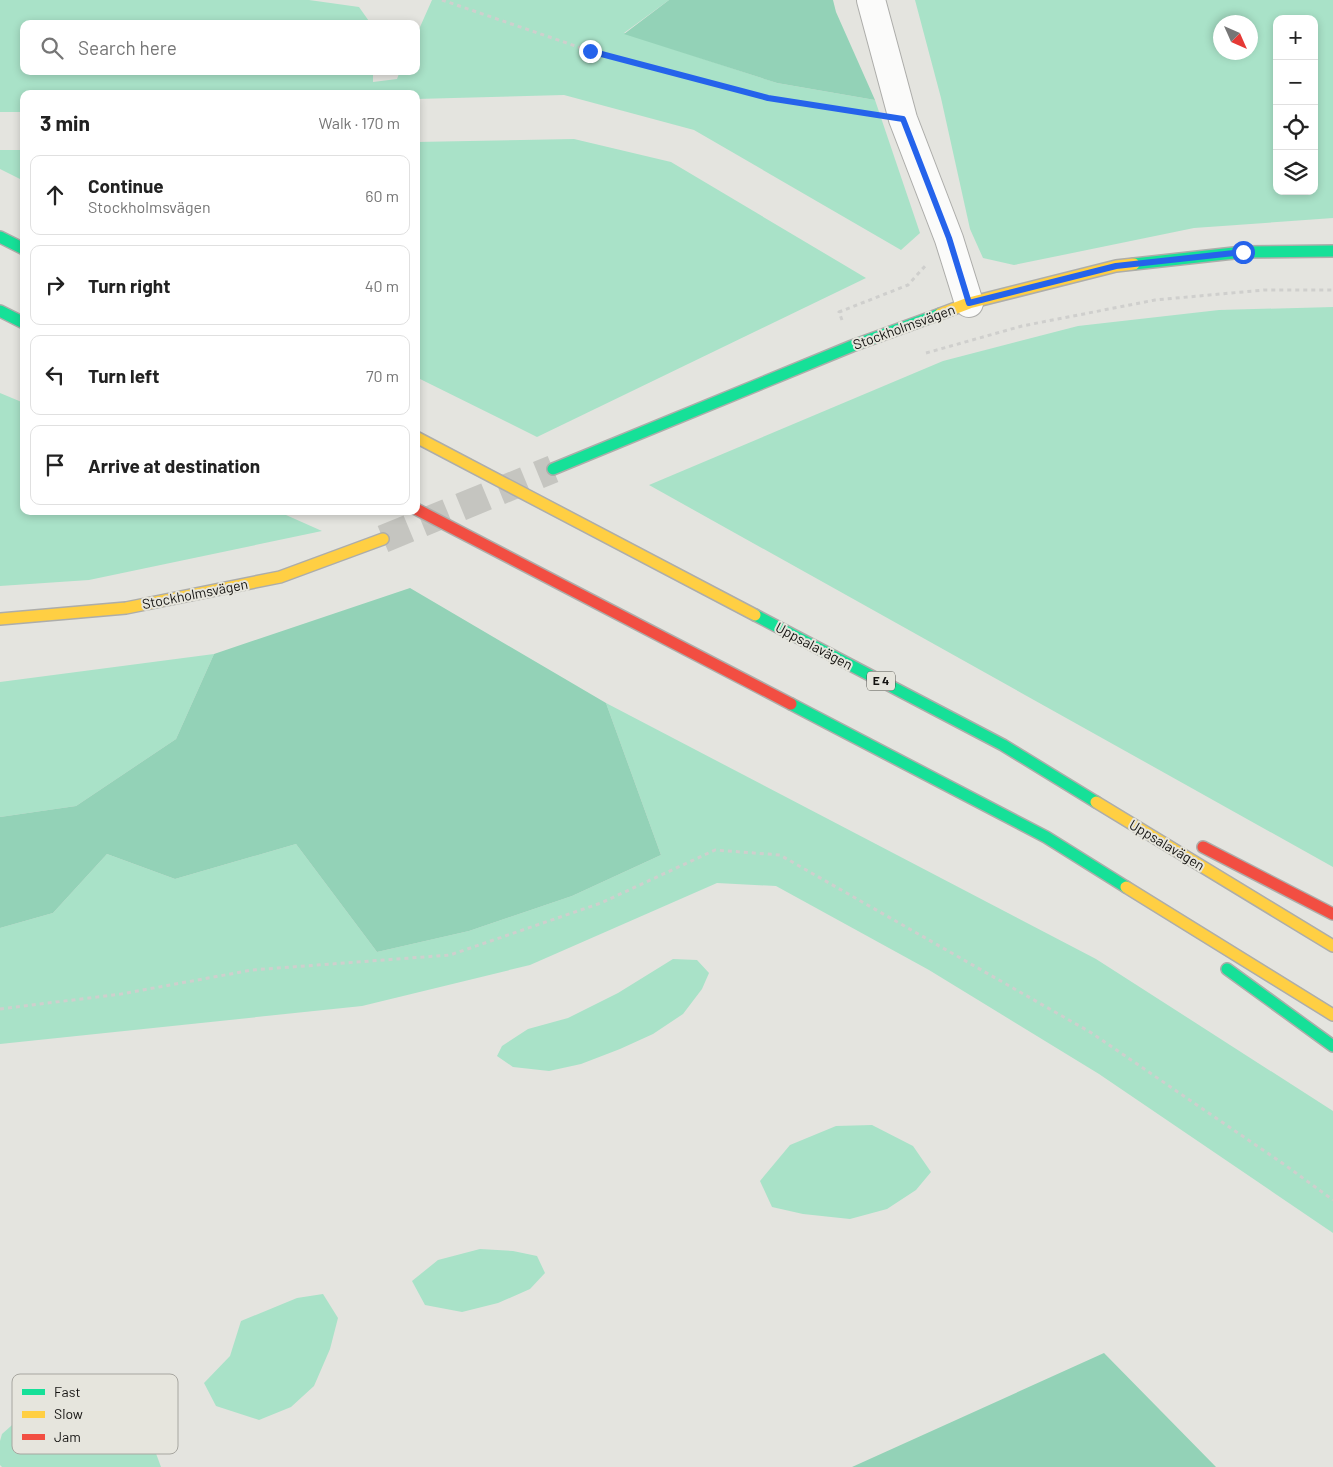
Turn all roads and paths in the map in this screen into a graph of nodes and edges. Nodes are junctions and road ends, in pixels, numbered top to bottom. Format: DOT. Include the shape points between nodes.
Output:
graph roads {
  1 [pos="442,0"];
  2 [pos="871,0"];
  3 [pos="903,119"];
  4 [pos="0,237"];
  5 [pos="20,246"];
  6 [pos="1333,251"];
  7 [pos="1333,290"];
  8 [pos="969,303"];
  9 [pos="0,311"];
  10 [pos="20,320"];
  11 [pos="919,355"];
  12 [pos="420,439"];
  13 [pos="553,469"];
  14 [pos="420,511"];
  15 [pos="383,539"];
  16 [pos="0,619"];
  17 [pos="1003,745"];
  18 [pos="1133,812"];
  19 [pos="1046,837"];
  20 [pos="1194,843"];
  21 [pos="1333,914"];
  22 [pos="1165,924"];
  23 [pos="1333,946"];
  24 [pos="1221,965"];
  25 [pos="0,1009"];
  26 [pos="1333,1015"];
  27 [pos="1333,1046"];
  28 [pos="1333,1200"];
  1 -- 3 [label="path" via="590,51 768,98"];
  2 -- 3 [label="street"];
  3 -- 8 [label="street" via="949,238"];
  4 -- 5 [label="main road"];
  6 -- 8 [label="main road, Stockholmsvägen" via="1243,252 1116,266"];
  7 -- 11 [label="path" via="1264,290 1155,300 1022,326"];
  8 -- 13 [label="main road, Stockholmsvägen" via="852,346"];
  9 -- 10 [label="main road"];
  12 -- 17 [label="main road, Uppsalavägen / E 4"];
  14 -- 19 [label="main road"];
  15 -- 16 [label="main road, Stockholmsvägen" via="280,577 126,608"];
  17 -- 18 [label="main road"];
  17 -- 23 [label="main road, Uppsalavägen / E 4"];
  19 -- 22 [label="main road"];
  19 -- 26 [label="main road"];
  20 -- 21 [label="main road"];
  24 -- 27 [label="main road"];
  25 -- 28 [label="path" via="121,994 252,970 450,955 601,904 715,850 780,855 1090,1032"];
}
